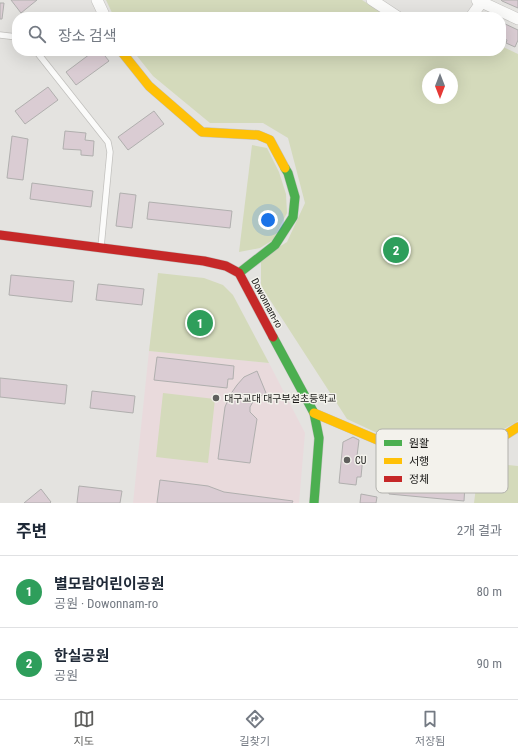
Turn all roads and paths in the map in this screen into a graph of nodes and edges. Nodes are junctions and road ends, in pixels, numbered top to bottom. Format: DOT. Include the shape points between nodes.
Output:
graph roads {
  1 [pos="97,0"];
  2 [pos="372,0"];
  3 [pos="480,1"];
  4 [pos="103,12"];
  5 [pos="390,12"];
  6 [pos="474,12"];
  7 [pos="503,12"];
  8 [pos="506,13"];
  9 [pos="518,19"];
  10 [pos="0,35"];
  11 [pos="12,36"];
  12 [pos="40,56"];
  13 [pos="125,56"];
  14 [pos="0,236"];
  15 [pos="101,248"];
  16 [pos="239,273"];
  17 [pos="314,413"];
  18 [pos="518,427"];
  19 [pos="508,433"];
  20 [pos="376,439"];
  21 [pos="314,503"];
  1 -- 4 [label="street"];
  2 -- 5 [label="street"];
  3 -- 6 [label="street"];
  3 -- 7 [label="street"];
  8 -- 9 [label="street"];
  10 -- 11 [label="lane"];
  12 -- 15 [label="lane" via="108,142 110,152"];
  13 -- 16 [label="street" via="149,86 202,132 258,135 270,140 288,173 295,197 293,217 275,246"];
  14 -- 15 [label="street, Dowonnam-ro"];
  15 -- 16 [label="street, Dowonnam-ro" via="204,261 226,266"];
  16 -- 17 [label="street, Dowonnam-ro"];
  17 -- 20 [label="street"];
  17 -- 21 [label="street, Dowonnam-ro" via="319,438"];
  18 -- 19 [label="street"];
}
